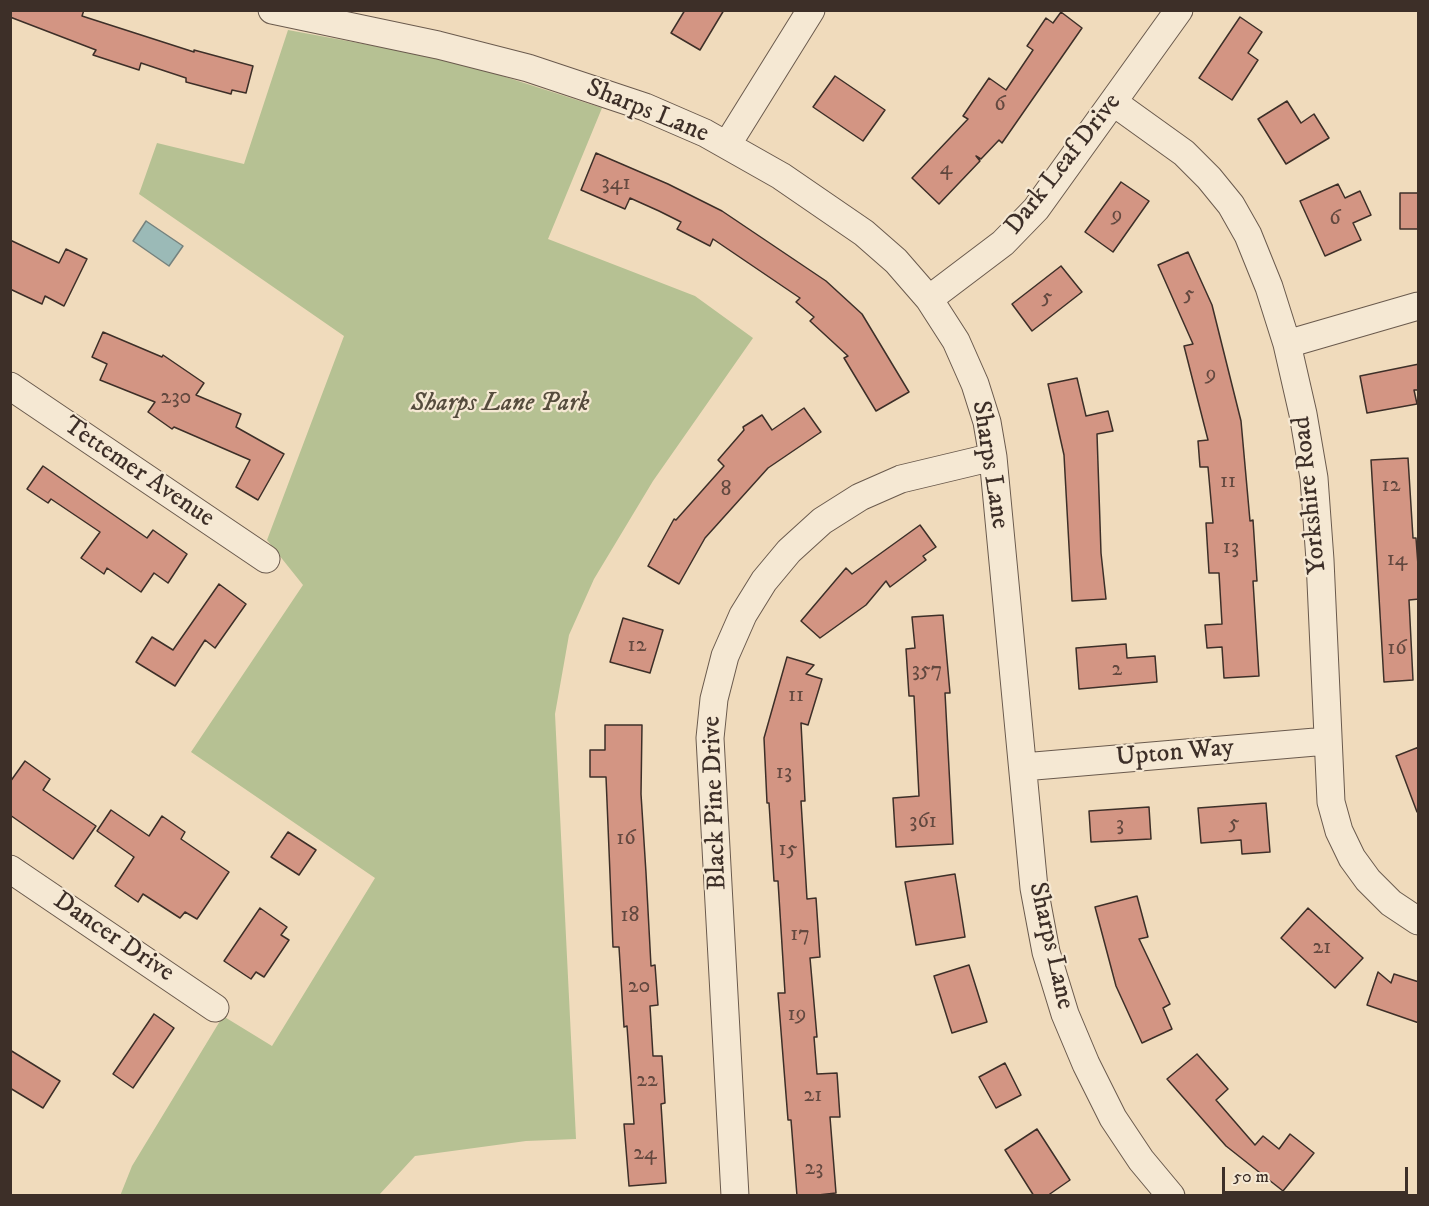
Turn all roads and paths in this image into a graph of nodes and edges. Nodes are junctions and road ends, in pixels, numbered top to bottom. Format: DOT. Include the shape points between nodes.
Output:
graph roads {
  1 [pos="272,10"];
  2 [pos="811,10"];
  3 [pos="1179,10"];
  4 [pos="1113,102"];
  5 [pos="727,145"];
  6 [pos="929,299"];
  7 [pos="1419,306"];
  8 [pos="1287,344"];
  9 [pos="10,386"];
  10 [pos="993,457"];
  11 [pos="266,559"];
  12 [pos="1327,741"];
  13 [pos="1023,767"];
  14 [pos="10,869"];
  15 [pos="1419,921"];
  16 [pos="215,1008"];
  17 [pos="735,1196"];
  18 [pos="1171,1196"];
  1 -- 5 [label="street, Sharps Lane" via="528,68 645,107"];
  2 -- 5 [label="street"];
  3 -- 4 [label="street, Dark Leaf Drive"];
  4 -- 6 [label="street, Dark Leaf Drive" via="1036,209 1003,243"];
  4 -- 8 [label="street, Yorkshire Road" via="1184,153 1231,205 1269,287"];
  5 -- 6 [label="street, Sharps Lane" via="781,176 864,233 896,261"];
  6 -- 10 [label="street, Sharps Lane" via="956,341 975,384"];
  7 -- 8 [label="street"];
  8 -- 12 [label="street, Yorkshire Road" via="1314,478"];
  9 -- 11 [label="street, Tettemer Avenue"];
  10 -- 13 [label="street, Sharps Lane"];
  10 -- 17 [label="street, Black Pine Drive" via="900,479 860,497 822,521 764,581 725,656 714,699 710,738"];
  12 -- 13 [label="street, Upton Way"];
  12 -- 15 [label="street, Yorkshire Road" via="1331,802 1352,858 1391,903"];
  13 -- 18 [label="street, Sharps Lane" via="1034,888 1046,952 1065,1014 1113,1118"];
  14 -- 16 [label="street, Dancer Drive"];
}
